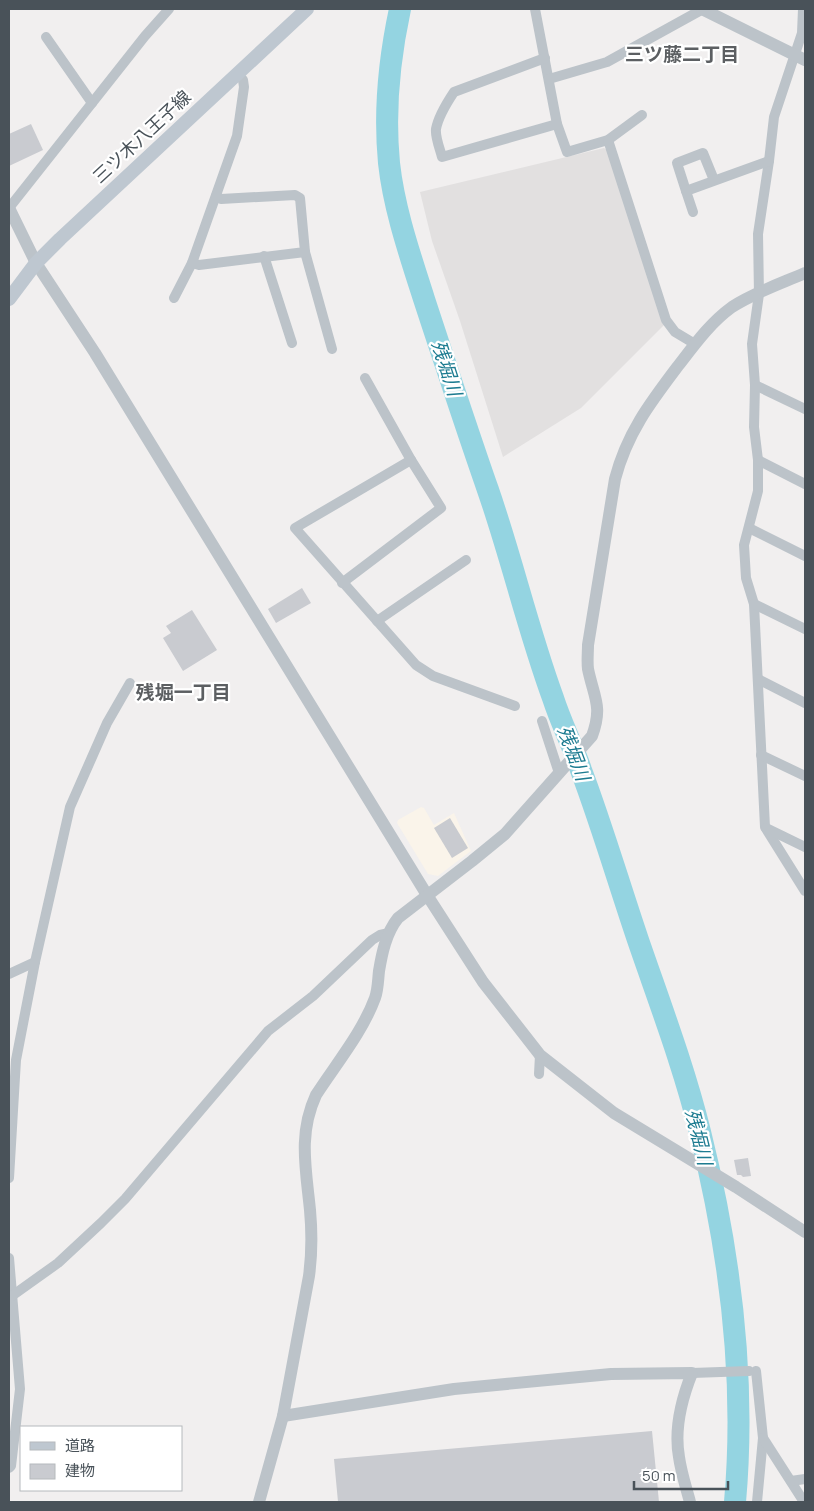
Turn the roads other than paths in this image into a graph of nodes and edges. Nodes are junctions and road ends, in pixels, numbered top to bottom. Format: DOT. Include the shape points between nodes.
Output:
graph roads {
  1 [pos="169,9"];
  2 [pos="307,9"];
  3 [pos="535,9"];
  4 [pos="703,9"];
  5 [pos="803,9"];
  6 [pos="46,37"];
  7 [pos="545,58"];
  8 [pos="800,58"];
  9 [pos="238,74"];
  10 [pos="549,80"];
  11 [pos="92,103"];
  12 [pos="642,115"];
  13 [pos="558,124"];
  14 [pos="608,140"];
  15 [pos="769,161"];
  16 [pos="714,180"];
  17 [pos="686,191"];
  18 [pos="216,196"];
  19 [pos="9,208"];
  20 [pos="693,212"];
  21 [pos="305,252"];
  22 [pos="264,256"];
  23 [pos="36,263"];
  24 [pos="192,263"];
  25 [pos="805,273"];
  26 [pos="759,294"];
  27 [pos="174,298"];
  28 [pos="9,299"];
  29 [pos="292,343"];
  30 [pos="695,344"];
  31 [pos="332,349"];
  32 [pos="365,378"];
  33 [pos="755,385"];
  34 [pos="805,409"];
  35 [pos="411,460"];
  36 [pos="758,460"];
  37 [pos="805,484"];
  38 [pos="749,528"];
  39 [pos="805,556"];
  40 [pos="466,560"];
  41 [pos="342,583"];
  42 [pos="754,604"];
  43 [pos="376,621"];
  44 [pos="805,629"];
  45 [pos="758,679"];
  46 [pos="130,683"];
  47 [pos="805,703"];
  48 [pos="515,706"];
  49 [pos="542,721"];
  50 [pos="762,755"];
  51 [pos="560,772"];
  52 [pos="805,776"];
  53 [pos="765,827"];
  54 [pos="805,847"];
  55 [pos="805,891"];
  56 [pos="427,895"];
  57 [pos="389,932"];
  58 [pos="35,962"];
  59 [pos="9,974"];
  60 [pos="540,1055"];
  61 [pos="12,1060"];
  62 [pos="540,1074"];
  63 [pos="9,1178"];
  64 [pos="805,1232"];
  65 [pos="9,1258"];
  66 [pos="11,1297"];
  67 [pos="692,1373"];
  68 [pos="283,1416"];
  69 [pos="762,1438"];
  70 [pos="9,1468"];
  71 [pos="805,1479"];
  72 [pos="791,1481"];
  73 [pos="259,1502"];
  74 [pos="690,1502"];
  75 [pos="757,1502"];
  76 [pos="804,1502"];
  1 -- 11 [label="street"];
  2 -- 9 [label="main road, 三ツ木八王子線"];
  3 -- 7 [label="street"];
  4 -- 8 [label="street"];
  4 -- 10 [label="street" via="607,62"];
  5 -- 8 [label="street"];
  6 -- 11 [label="street"];
  7 -- 10 [label="street"];
  7 -- 13 [label="street" via="454,92 436,129 437,137 442,157"];
  8 -- 15 [label="street" via="774,117"];
  9 -- 18 [label="street" via="244,87 242,109 237,136"];
  9 -- 23 [label="main road, 三ツ木八王子線"];
  10 -- 13 [label="street"];
  11 -- 19 [label="street"];
  12 -- 14 [label="street"];
  13 -- 14 [label="street" via="567,152"];
  14 -- 30 [label="street" via="666,320 675,332"];
  15 -- 16 [label="street"];
  15 -- 26 [label="street" via="758,234"];
  16 -- 17 [label="street"];
  16 -- 17 [label="street" via="703,154 677,163"];
  17 -- 20 [label="street"];
  18 -- 21 [label="street" via="221,199 300,198"];
  18 -- 24 [label="street"];
  19 -- 23 [label="street"];
  21 -- 22 [label="street"];
  21 -- 31 [label="street"];
  22 -- 24 [label="street" via="199,265"];
  22 -- 29 [label="street"];
  23 -- 28 [label="main road, 三ツ木八王子線"];
  23 -- 56 [label="street" via="95,353"];
  24 -- 27 [label="street"];
  25 -- 26 [label="street"];
  26 -- 30 [label="street" via="718,318"];
  26 -- 33 [label="street" via="752,344"];
  30 -- 51 [label="street" via="646,408 620,461 588,645 588,670 598,704 597,722 589,741"];
  32 -- 35 [label="street"];
  33 -- 34 [label="street"];
  33 -- 36 [label="street" via="754,426"];
  35 -- 41 [label="street" via="441,508"];
  35 -- 41 [label="street" via="295,528"];
  36 -- 37 [label="street"];
  36 -- 38 [label="street" via="758,491"];
  38 -- 39 [label="street"];
  38 -- 42 [label="street" via="744,545 746,578"];
  40 -- 43 [label="street"];
  41 -- 43 [label="street"];
  42 -- 44 [label="street"];
  42 -- 45 [label="street"];
  43 -- 48 [label="street" via="423,671"];
  45 -- 47 [label="street"];
  45 -- 50 [label="street"];
  46 -- 58 [label="street" via="107,723 70,807"];
  49 -- 51 [label="street"];
  50 -- 52 [label="street"];
  50 -- 53 [label="street"];
  51 -- 56 [label="street" via="505,834"];
  53 -- 54 [label="street"];
  53 -- 55 [label="street"];
  56 -- 57 [label="street" via="398,918"];
  56 -- 60 [label="street" via="483,982"];
  57 -- 66 [label="street" via="372,940 313,996 268,1031 125,1199 58,1263"];
  57 -- 68 [label="street" via="381,960 377,994 368,1016 316,1095 306,1126 304,1152 311,1257"];
  58 -- 59 [label="street"];
  58 -- 61 [label="street"];
  60 -- 62 [label="street"];
  60 -- 64 [label="street" via="614,1113"];
  61 -- 63 [label="street"];
  65 -- 66 [label="street"];
  66 -- 70 [label="street" via="20,1389"];
  67 -- 68 [label="street" via="610,1374 454,1389"];
  67 -- 69 [label="street" via="753,1371"];
  67 -- 74 [label="street" via="685,1391 678,1433 678,1456"];
  68 -- 73 [label="street"];
  69 -- 72 [label="street"];
  69 -- 75 [label="street"];
  71 -- 72 [label="street"];
  72 -- 76 [label="street"];
}
